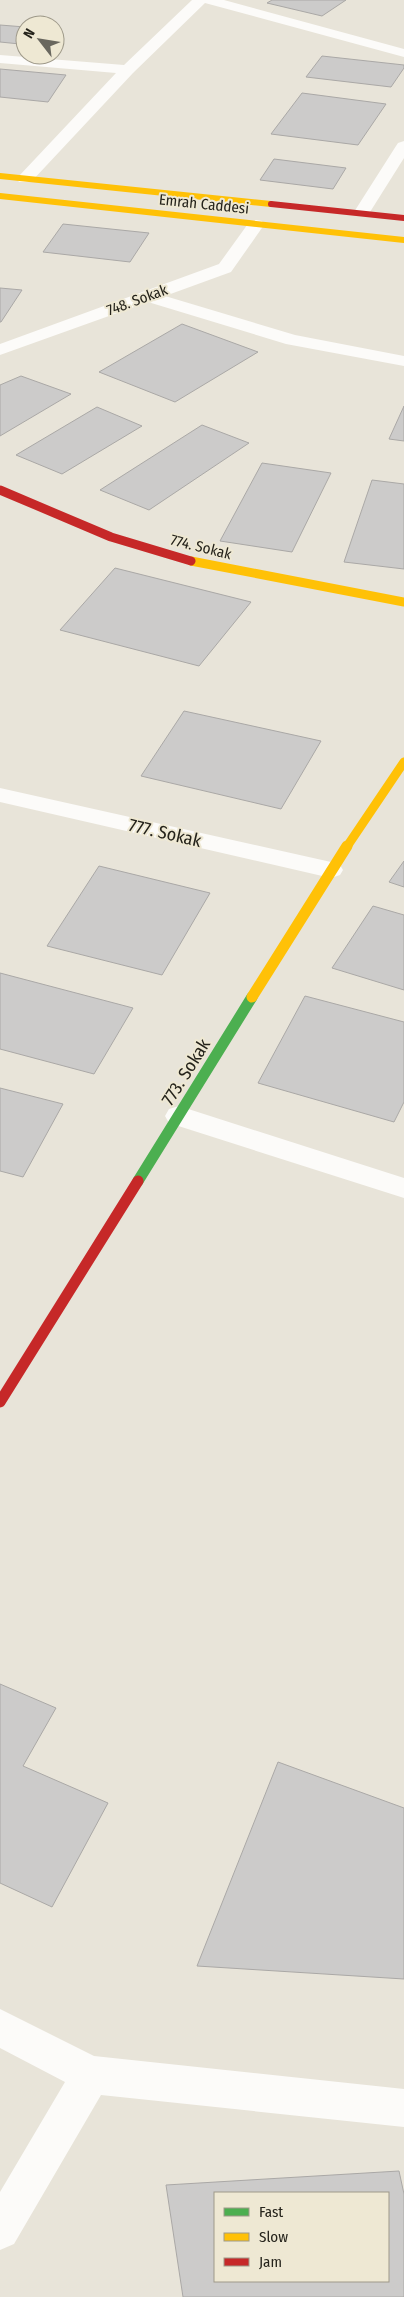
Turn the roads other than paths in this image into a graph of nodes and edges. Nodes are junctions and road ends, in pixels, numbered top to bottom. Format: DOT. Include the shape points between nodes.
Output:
graph roads {
  1 [pos="200,0"];
  2 [pos="208,0"];
  3 [pos="404,53"];
  4 [pos="0,59"];
  5 [pos="128,70"];
  6 [pos="404,146"];
  7 [pos="0,176"];
  8 [pos="25,178"];
  9 [pos="0,196"];
  10 [pos="362,212"];
  11 [pos="404,218"];
  12 [pos="256,225"];
  13 [pos="404,240"];
  14 [pos="147,296"];
  15 [pos="0,350"];
  16 [pos="404,361"];
  17 [pos="0,490"];
  18 [pos="404,602"];
  19 [pos="404,762"];
  20 [pos="0,795"];
  21 [pos="331,870"];
  22 [pos="179,1116"];
  23 [pos="404,1188"];
  24 [pos="0,1402"];
  25 [pos="0,2028"];
  26 [pos="92,2075"];
  27 [pos="404,2108"];
  28 [pos="0,2230"];
  1 -- 5 [label="street"];
  2 -- 3 [label="street"];
  4 -- 5 [label="street"];
  5 -- 8 [label="street"];
  6 -- 10 [label="street"];
  7 -- 8 [label="street, Emrah Caddesi"];
  8 -- 10 [label="street, Emrah Caddesi"];
  9 -- 12 [label="street, Emrah Caddesi"];
  10 -- 11 [label="street, Emrah Caddesi"];
  12 -- 13 [label="street, Emrah Caddesi"];
  12 -- 14 [label="street, 748. Sokak" via="225,268"];
  14 -- 15 [label="street, 748. Sokak"];
  14 -- 16 [label="street" via="292,340"];
  17 -- 18 [label="street, 774. Sokak" via="110,537 202,564"];
  19 -- 21 [label="street, 773. Sokak"];
  20 -- 21 [label="street, 777. Sokak"];
  21 -- 22 [label="street, 773. Sokak"];
  22 -- 23 [label="street"];
  22 -- 24 [label="street, 773. Sokak"];
  25 -- 26 [label="street"];
  26 -- 27 [label="street"];
  26 -- 28 [label="street"];
}
